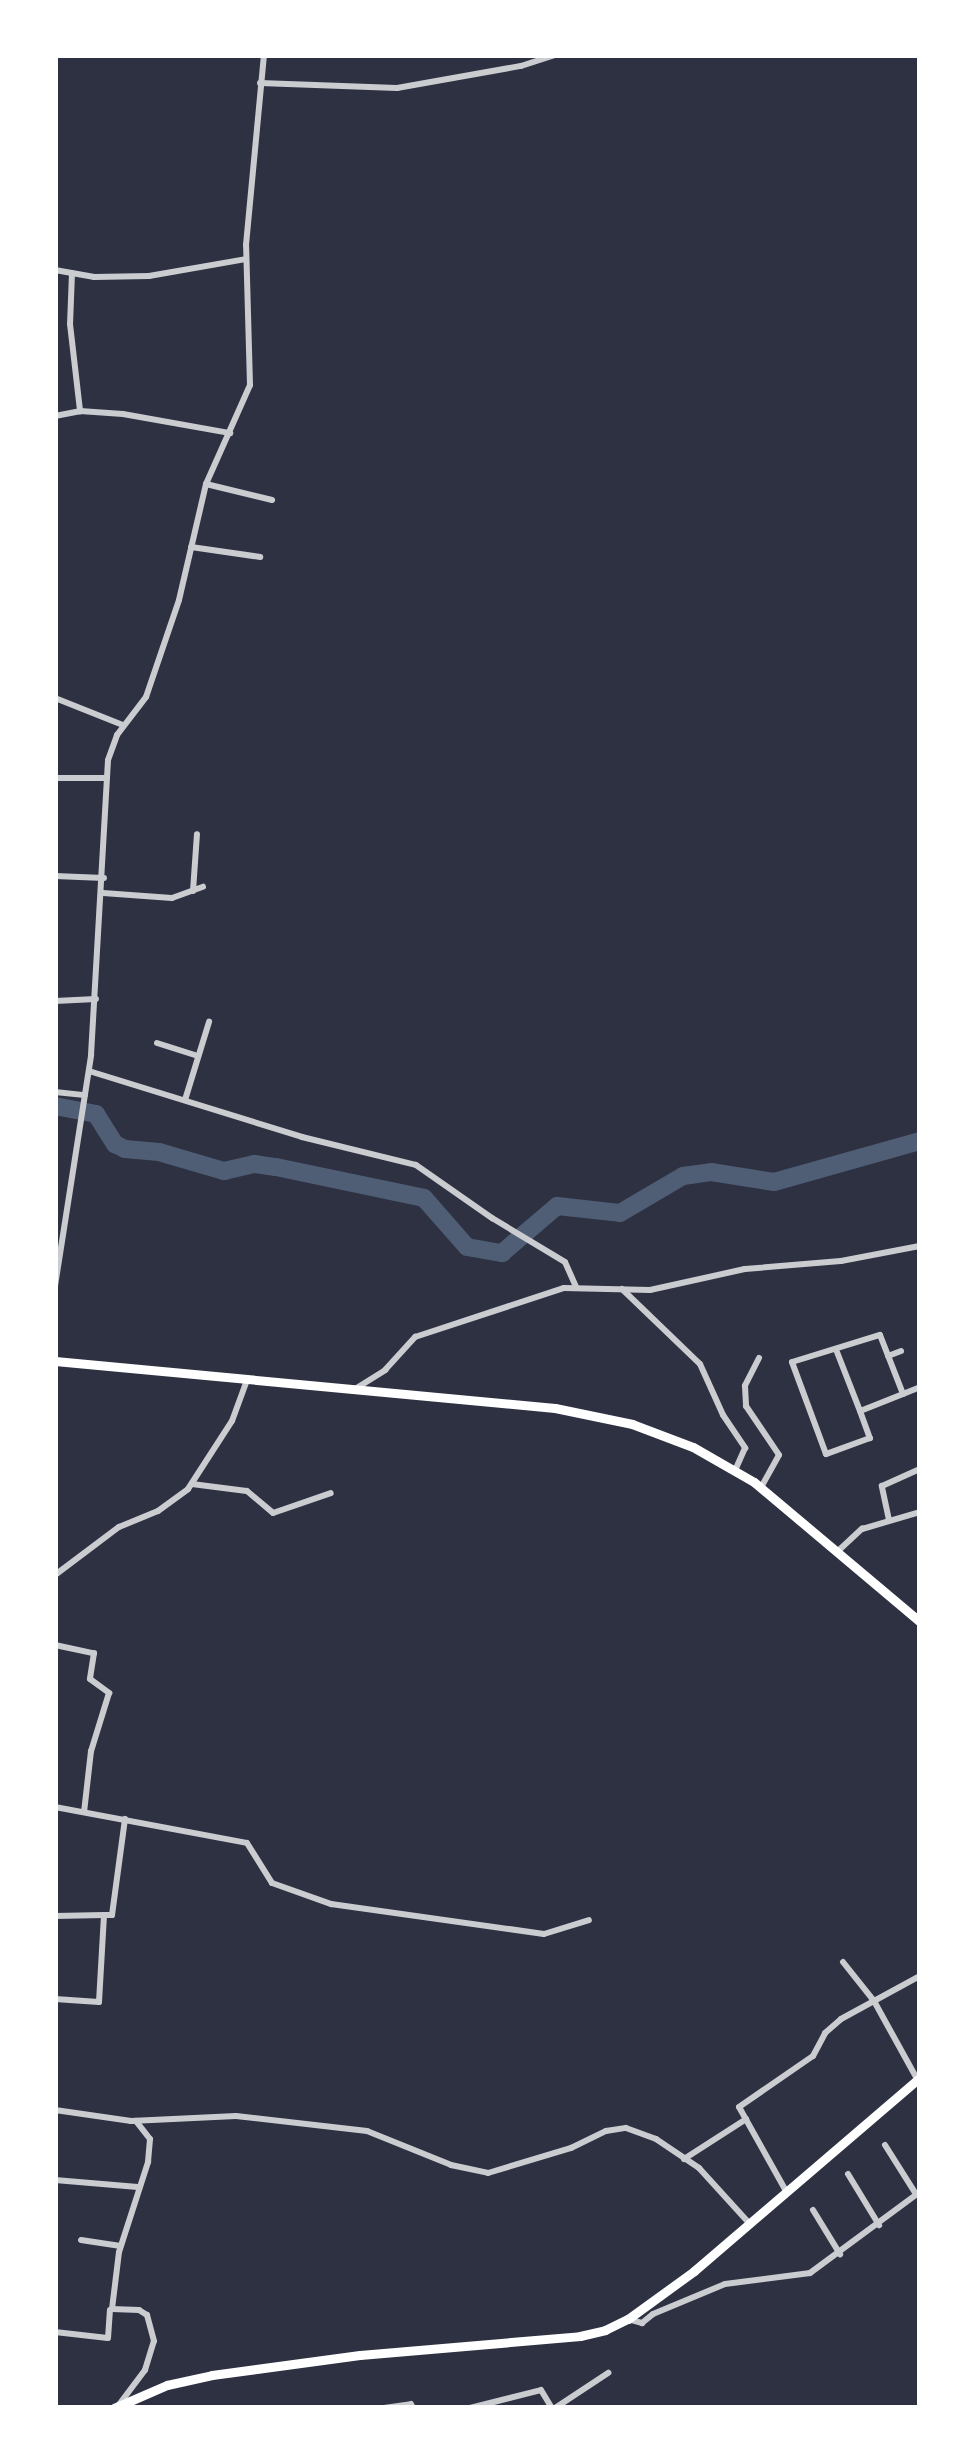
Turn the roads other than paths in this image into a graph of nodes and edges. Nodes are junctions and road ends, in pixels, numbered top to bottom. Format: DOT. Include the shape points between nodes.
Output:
graph roads {
  1 [pos="264,55"];
  2 [pos="554,55"];
  3 [pos="260,83"];
  4 [pos="247,259"];
  5 [pos="55,270"];
  6 [pos="72,273"];
  7 [pos="80,411"];
  8 [pos="55,416"];
  9 [pos="230,433"];
  10 [pos="206,484"];
  11 [pos="272,500"];
  12 [pos="191,547"];
  13 [pos="260,557"];
  14 [pos="55,698"];
  15 [pos="124,725"];
  16 [pos="55,778"];
  17 [pos="107,778"];
  18 [pos="197,834"];
  19 [pos="55,876"];
  20 [pos="104,878"];
  21 [pos="203,887"];
  22 [pos="193,891"];
  23 [pos="104,894"];
  24 [pos="96,998"];
  25 [pos="55,1002"];
  26 [pos="209,1022"];
  27 [pos="157,1044"];
  28 [pos="198,1056"];
  29 [pos="89,1071"];
  30 [pos="55,1092"];
  31 [pos="84,1098"];
  32 [pos="185,1100"];
  33 [pos="920,1246"];
  34 [pos="55,1286"];
  35 [pos="576,1287"];
  36 [pos="622,1289"];
  37 [pos="837,1352"];
  38 [pos="901,1352"];
  39 [pos="888,1356"];
  40 [pos="759,1358"];
  41 [pos="55,1361"];
  42 [pos="247,1380"];
  43 [pos="920,1387"];
  44 [pos="355,1390"];
  45 [pos="903,1394"];
  46 [pos="860,1411"];
  47 [pos="920,1469"];
  48 [pos="735,1470"];
  49 [pos="192,1484"];
  50 [pos="761,1487"];
  51 [pos="330,1493"];
  52 [pos="920,1512"];
  53 [pos="890,1520"];
  54 [pos="838,1550"];
  55 [pos="55,1575"];
  56 [pos="920,1622"];
  57 [pos="55,1645"];
  58 [pos="55,1807"];
  59 [pos="84,1812"];
  60 [pos="125,1819"];
  61 [pos="104,1914"];
  62 [pos="55,1916"];
  63 [pos="589,1920"];
  64 [pos="843,1962"];
  65 [pos="920,1976"];
  66 [pos="55,1999"];
  67 [pos="874,2001"];
  68 [pos="919,2078"];
  69 [pos="55,2110"];
  70 [pos="136,2120"];
  71 [pos="746,2120"];
  72 [pos="885,2144"];
  73 [pos="684,2159"];
  74 [pos="848,2174"];
  75 [pos="55,2180"];
  76 [pos="138,2187"];
  77 [pos="786,2191"];
  78 [pos="918,2194"];
  79 [pos="814,2210"];
  80 [pos="749,2223"];
  81 [pos="879,2225"];
  82 [pos="81,2240"];
  83 [pos="121,2246"];
  84 [pos="840,2254"];
  85 [pos="112,2309"];
  86 [pos="628,2319"];
  87 [pos="55,2332"];
  88 [pos="608,2374"];
  89 [pos="116,2407"];
  90 [pos="384,2408"];
  91 [pos="413,2408"];
  92 [pos="470,2408"];
  93 [pos="554,2408"];
  1 -- 3 [label="street"];
  2 -- 3 [label="street" via="397,88"];
  3 -- 4 [label="street"];
  4 -- 6 [label="street" via="149,276"];
  4 -- 9 [label="street" via="250,385"];
  5 -- 6 [label="street"];
  6 -- 7 [label="street"];
  7 -- 8 [label="street"];
  7 -- 9 [label="street"];
  9 -- 10 [label="street"];
  10 -- 11 [label="street"];
  10 -- 12 [label="street"];
  12 -- 13 [label="street"];
  12 -- 15 [label="street" via="146,697"];
  14 -- 15 [label="street"];
  15 -- 17 [label="street" via="112,746"];
  16 -- 17 [label="street"];
  17 -- 20 [label="street"];
  18 -- 22 [label="street"];
  19 -- 20 [label="street"];
  20 -- 23 [label="street"];
  21 -- 22 [label="street"];
  22 -- 23 [label="street" via="172,898"];
  23 -- 24 [label="street"];
  24 -- 25 [label="street"];
  24 -- 29 [label="street"];
  26 -- 28 [label="street"];
  27 -- 28 [label="street"];
  28 -- 32 [label="street"];
  29 -- 31 [label="street"];
  29 -- 32 [label="street"];
  30 -- 31 [label="street"];
  31 -- 34 [label="street"];
  32 -- 35 [label="street" via="416,1165 569,1266"];
  33 -- 36 [label="street"];
  35 -- 36 [label="street"];
  35 -- 44 [label="street" via="415,1337"];
  36 -- 48 [label="street" via="700,1364 744,1448"];
  37 -- 39 [label="street" via="880,1335"];
  37 -- 46 [label="street"];
  37 -- 46 [label="street" via="835,1346 792,1362 826,1454 870,1438"];
  38 -- 39 [label="street"];
  39 -- 45 [label="street"];
  40 -- 50 [label="street" via="745,1386 746,1406 779,1455"];
  41 -- 42 [label="main road"];
  42 -- 44 [label="main road"];
  42 -- 49 [label="street" via="232,1421"];
  43 -- 45 [label="street"];
  44 -- 48 [label="main road" via="590,1414 663,1434"];
  45 -- 46 [label="street"];
  47 -- 53 [label="street" via="882,1486"];
  48 -- 50 [label="main road"];
  49 -- 51 [label="street" via="246,1491 273,1514"];
  49 -- 55 [label="street"];
  50 -- 54 [label="main road"];
  52 -- 53 [label="street"];
  53 -- 54 [label="street" via="862,1529"];
  54 -- 56 [label="main road"];
  57 -- 59 [label="street" via="94,1653 90,1679 108,1693"];
  58 -- 59 [label="street"];
  59 -- 60 [label="street"];
  60 -- 61 [label="street" via="112,1915"];
  60 -- 63 [label="street" via="247,1843 272,1883 331,1904 544,1934"];
  61 -- 62 [label="street"];
  61 -- 66 [label="street" via="100,2002"];
  64 -- 67 [label="street"];
  65 -- 67 [label="street"];
  67 -- 68 [label="street"];
  67 -- 71 [label="street" via="842,2019 813,2056 739,2107"];
  68 -- 77 [label="main road"];
  69 -- 70 [label="street"];
  70 -- 73 [label="street" via="236,2116 367,2131 488,2173 613,2128 637,2130"];
  70 -- 76 [label="street" via="150,2140"];
  71 -- 73 [label="street"];
  71 -- 77 [label="street"];
  72 -- 78 [label="street"];
  73 -- 80 [label="street"];
  74 -- 81 [label="street"];
  75 -- 76 [label="street"];
  76 -- 83 [label="street"];
  77 -- 80 [label="main road"];
  78 -- 81 [label="street"];
  79 -- 84 [label="street"];
  80 -- 86 [label="main road"];
  81 -- 84 [label="street"];
  82 -- 83 [label="street"];
  83 -- 85 [label="street"];
  84 -- 86 [label="street" via="810,2272 726,2284 642,2323"];
  85 -- 87 [label="street" via="108,2338"];
  85 -- 89 [label="street" via="147,2315 154,2340 145,2370"];
  86 -- 89 [label="main road" via="580,2336 200,2377"];
  88 -- 93 [label="street"];
  90 -- 91 [label="street"];
  92 -- 93 [label="street" via="541,2390"];
}
